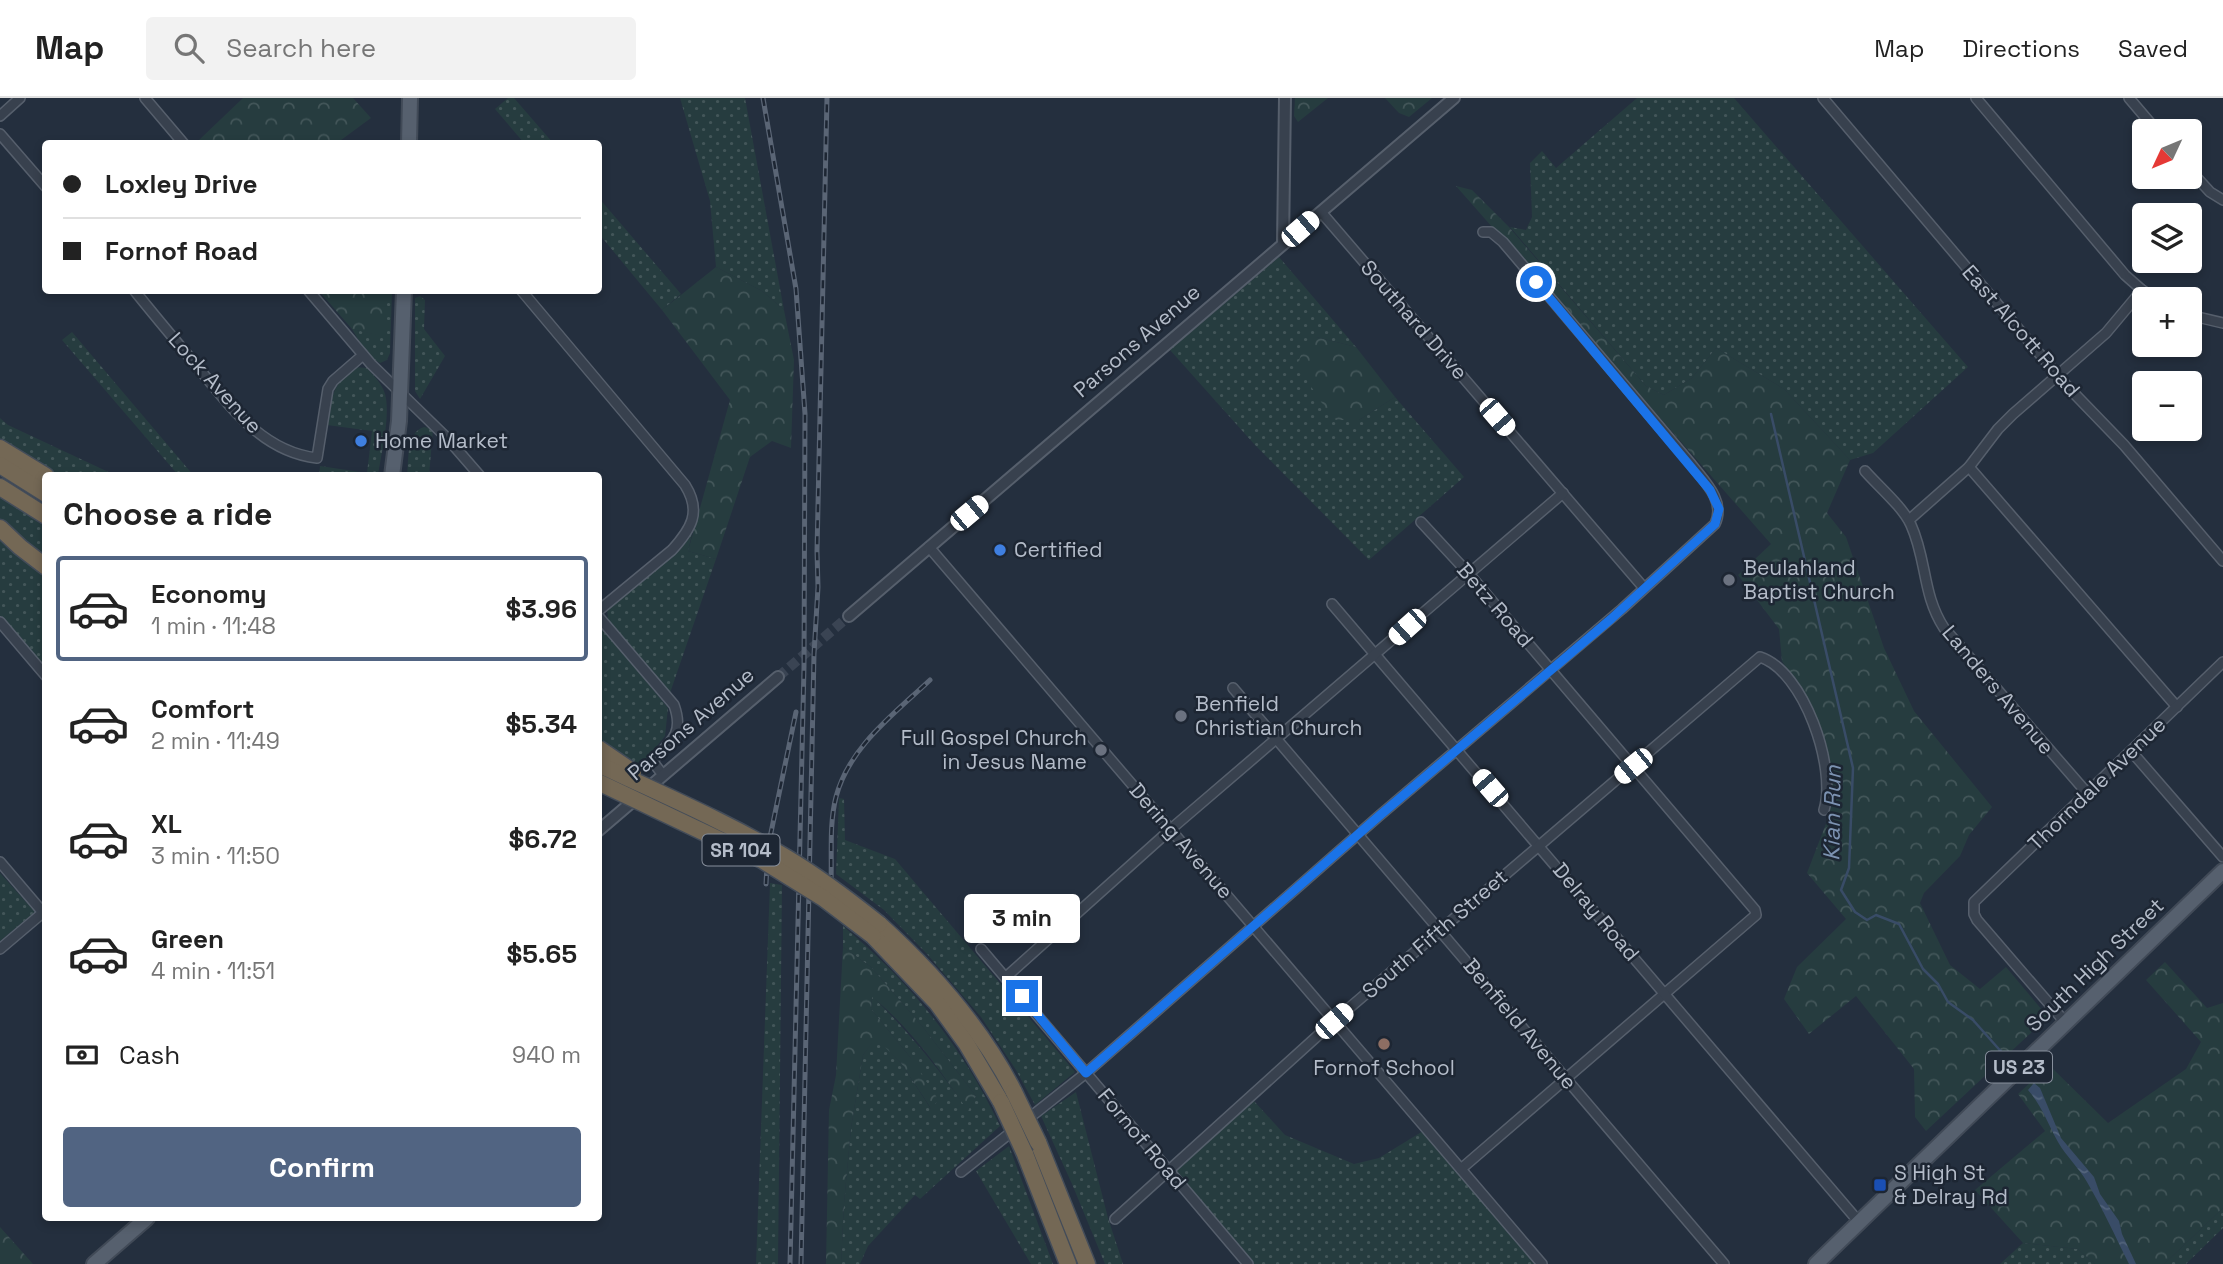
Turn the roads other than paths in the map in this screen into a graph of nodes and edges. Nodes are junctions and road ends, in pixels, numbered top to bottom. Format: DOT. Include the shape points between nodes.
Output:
graph roads {
  1 [pos="20,98"];
  2 [pos="145,98"];
  3 [pos="410,98"];
  4 [pos="1285,98"];
  5 [pos="1454,98"];
  6 [pos="1823,98"];
  7 [pos="1976,98"];
  8 [pos="2129,98"];
  9 [pos="0,116"];
  10 [pos="2147,119"];
  11 [pos="0,134"];
  12 [pos="181,140"];
  13 [pos="409,140"];
  14 [pos="42,182"];
  15 [pos="2202,183"];
  16 [pos="2223,200"];
  17 [pos="1321,212"];
  18 [pos="1483,232"];
  19 [pos="1283,244"];
  20 [pos="2139,287"];
  21 [pos="137,294"];
  22 [pos="311,294"];
  23 [pos="404,294"];
  24 [pos="524,294"];
  25 [pos="2132,302"];
  26 [pos="2202,318"];
  27 [pos="2223,323"];
  28 [pos="363,355"];
  29 [pos="2058,376"];
  30 [pos="399,390"];
  31 [pos="0,448"];
  32 [pos="0,465"];
  33 [pos="1969,467"];
  34 [pos="1865,471"];
  35 [pos="393,472"];
  36 [pos="477,472"];
  37 [pos="42,474"];
  38 [pos="0,487"];
  39 [pos="42,492"];
  40 [pos="1563,493"];
  41 [pos="42,513"];
  42 [pos="1909,520"];
  43 [pos="1421,522"];
  44 [pos="0,528"];
  45 [pos="929,547"];
  46 [pos="2223,561"];
  47 [pos="42,563"];
  48 [pos="1469,574"];
  49 [pos="1644,588"];
  50 [pos="1332,604"];
  51 [pos="602,611"];
  52 [pos="849,616"];
  53 [pos="602,619"];
  54 [pos="0,622"];
  55 [pos="1375,655"];
  56 [pos="2223,662"];
  57 [pos="1551,670"];
  58 [pos="42,671"];
  59 [pos="778,677"];
  60 [pos="1233,688"];
  61 [pos="2176,707"];
  62 [pos="1276,738"];
  63 [pos="1457,750"];
  64 [pos="602,751"];
  65 [pos="2131,751"];
  66 [pos="602,766"];
  67 [pos="1633,766"];
  68 [pos="663,775"];
  69 [pos="602,784"];
  70 [pos="2087,793"];
  71 [pos="602,794"];
  72 [pos="673,800"];
  73 [pos="1824,810"];
  74 [pos="602,828"];
  75 [pos="1171,829"];
  76 [pos="1358,834"];
  77 [pos="714,836"];
  78 [pos="1539,845"];
  79 [pos="2223,857"];
  80 [pos="0,862"];
  81 [pos="2223,871"];
  82 [pos="42,909"];
  83 [pos="42,914"];
  84 [pos="1254,926"];
  85 [pos="876,930"];
  86 [pos="1440,930"];
  87 [pos="0,949"];
  88 [pos="981,949"];
  89 [pos="1006,977"];
  90 [pos="1666,994"];
  91 [pos="1334,1021"];
  92 [pos="2065,1023"];
  93 [pos="1086,1073"];
  94 [pos="1567,1079"];
  95 [pos="1168,1169"];
  96 [pos="1461,1169"];
  97 [pos="961,1172"];
  98 [pos="1115,1219"];
  99 [pos="144,1221"];
  100 [pos="1859,1222"];
  101 [pos="94,1264"];
  102 [pos="1068,1264"];
  103 [pos="1090,1264"];
  104 [pos="1248,1264"];
  105 [pos="1542,1264"];
  106 [pos="1724,1264"];
  107 [pos="1816,1264"];
  1 -- 9 [label="street"];
  2 -- 12 [label="street"];
  3 -- 13 [label="main road"];
  4 -- 19 [label="street"];
  5 -- 17 [label="street, Parsons Avenue"];
  6 -- 29 [label="street, East Alcott Road"];
  7 -- 20 [label="street"];
  8 -- 10 [label="street"];
  11 -- 14 [label="street"];
  15 -- 16 [label="street"];
  17 -- 19 [label="street, Parsons Avenue"];
  17 -- 40 [label="street, Southard Drive"];
  18 -- 49 [label="street" via="1491,232 1503,242 1691,464 1719,509 1712,527"];
  19 -- 45 [label="street, Parsons Avenue"];
  21 -- 28 [label="street, Lock Avenue" via="240,417 270,441 303,456 317,458 328,389"];
  22 -- 28 [label="street"];
  23 -- 30 [label="main road"];
  24 -- 51 [label="street" via="693,500 689,528 672,550"];
  25 -- 29 [label="street" via="2106,334"];
  26 -- 27 [label="street"];
  28 -- 30 [label="street"];
  29 -- 33 [label="street" via="1998,429"];
  29 -- 46 [label="street, East Alcott Road"];
  30 -- 35 [label="main road"];
  30 -- 36 [label="street"];
  31 -- 37 [label="highway"];
  32 -- 39 [label="highway"];
  33 -- 42 [label="street"];
  33 -- 61 [label="street"];
  34 -- 42 [label="street, Landers Avenue"];
  38 -- 41 [label="highway"];
  40 -- 48 [label="street"];
  40 -- 49 [label="street, Southard Drive"];
  42 -- 70 [label="street, Landers Avenue" via="1934,612"];
  43 -- 48 [label="street, Betz Road"];
  44 -- 47 [label="highway"];
  45 -- 52 [label="street, Parsons Avenue"];
  45 -- 75 [label="street, Dering Avenue"];
  48 -- 55 [label="street"];
  48 -- 57 [label="street, Betz Road"];
  49 -- 57 [label="street"];
  50 -- 55 [label="street, Delray Road"];
  53 -- 68 [label="street" via="674,705 676,734 654,759"];
  54 -- 58 [label="street"];
  55 -- 62 [label="street"];
  55 -- 63 [label="street, Delray Road"];
  56 -- 61 [label="street, Thorndale Avenue"];
  57 -- 63 [label="street"];
  57 -- 67 [label="street, Betz Road"];
  59 -- 68 [label="street, Parsons Avenue"];
  60 -- 62 [label="street, Benfield Avenue"];
  61 -- 65 [label="street, Thorndale Avenue"];
  62 -- 75 [label="street"];
  62 -- 76 [label="street, Benfield Avenue"];
  63 -- 76 [label="street"];
  63 -- 78 [label="street, Delray Road"];
  64 -- 72 [label="highway, bridge"];
  65 -- 70 [label="street, Thorndale Avenue"];
  65 -- 79 [label="street"];
  66 -- 72 [label="highway, SR 104, bridge"];
  67 -- 73 [label="street, South Fifth Street" via="1760,657 1786,676 1810,715 1827,775"];
  67 -- 78 [label="street, South Fifth Street"];
  67 -- 90 [label="street, Betz Road" via="1756,915"];
  68 -- 74 [label="street, Parsons Avenue"];
  69 -- 77 [label="highway, SR 104, bridge"];
  70 -- 92 [label="street, Thorndale Avenue" via="1978,897 1973,907 1977,920"];
  71 -- 77 [label="highway, bridge"];
  72 -- 85 [label="highway, SR 104, bridge" via="823,881"];
  75 -- 84 [label="street, Dering Avenue"];
  75 -- 89 [label="street"];
  76 -- 84 [label="street"];
  76 -- 86 [label="street, Benfield Avenue"];
  77 -- 85 [label="highway, SR 104, bridge"];
  78 -- 86 [label="street, South Fifth Street"];
  78 -- 90 [label="street, Delray Road"];
  80 -- 82 [label="street"];
  81 -- 92 [label="main road, South High Street / US 23"];
  83 -- 87 [label="street"];
  84 -- 91 [label="street, Dering Avenue"];
  84 -- 93 [label="street"];
  85 -- 102 [label="highway, SR 104, bridge" via="937,1003 1001,1102"];
  85 -- 103 [label="highway, SR 104, bridge" via="917,960 982,1039 1014,1092"];
  86 -- 91 [label="street, South Fifth Street"];
  86 -- 94 [label="street, Benfield Avenue"];
  88 -- 89 [label="street, Fornof Road"];
  89 -- 93 [label="street, Fornof Road"];
  90 -- 94 [label="street"];
  90 -- 100 [label="street, Delray Road"];
  91 -- 95 [label="street, South Fifth Street"];
  91 -- 96 [label="street, Dering Avenue"];
  92 -- 100 [label="main road, South High Street / US 23"];
  93 -- 95 [label="street, Fornof Road"];
  93 -- 97 [label="street"];
  94 -- 96 [label="street"];
  94 -- 106 [label="street, Benfield Avenue"];
  95 -- 98 [label="street, South Fifth Street"];
  95 -- 104 [label="street, Fornof Road"];
  96 -- 105 [label="street, Dering Avenue"];
  99 -- 101 [label="main road"];
  100 -- 107 [label="main road, South High Street / US 23"];
}
